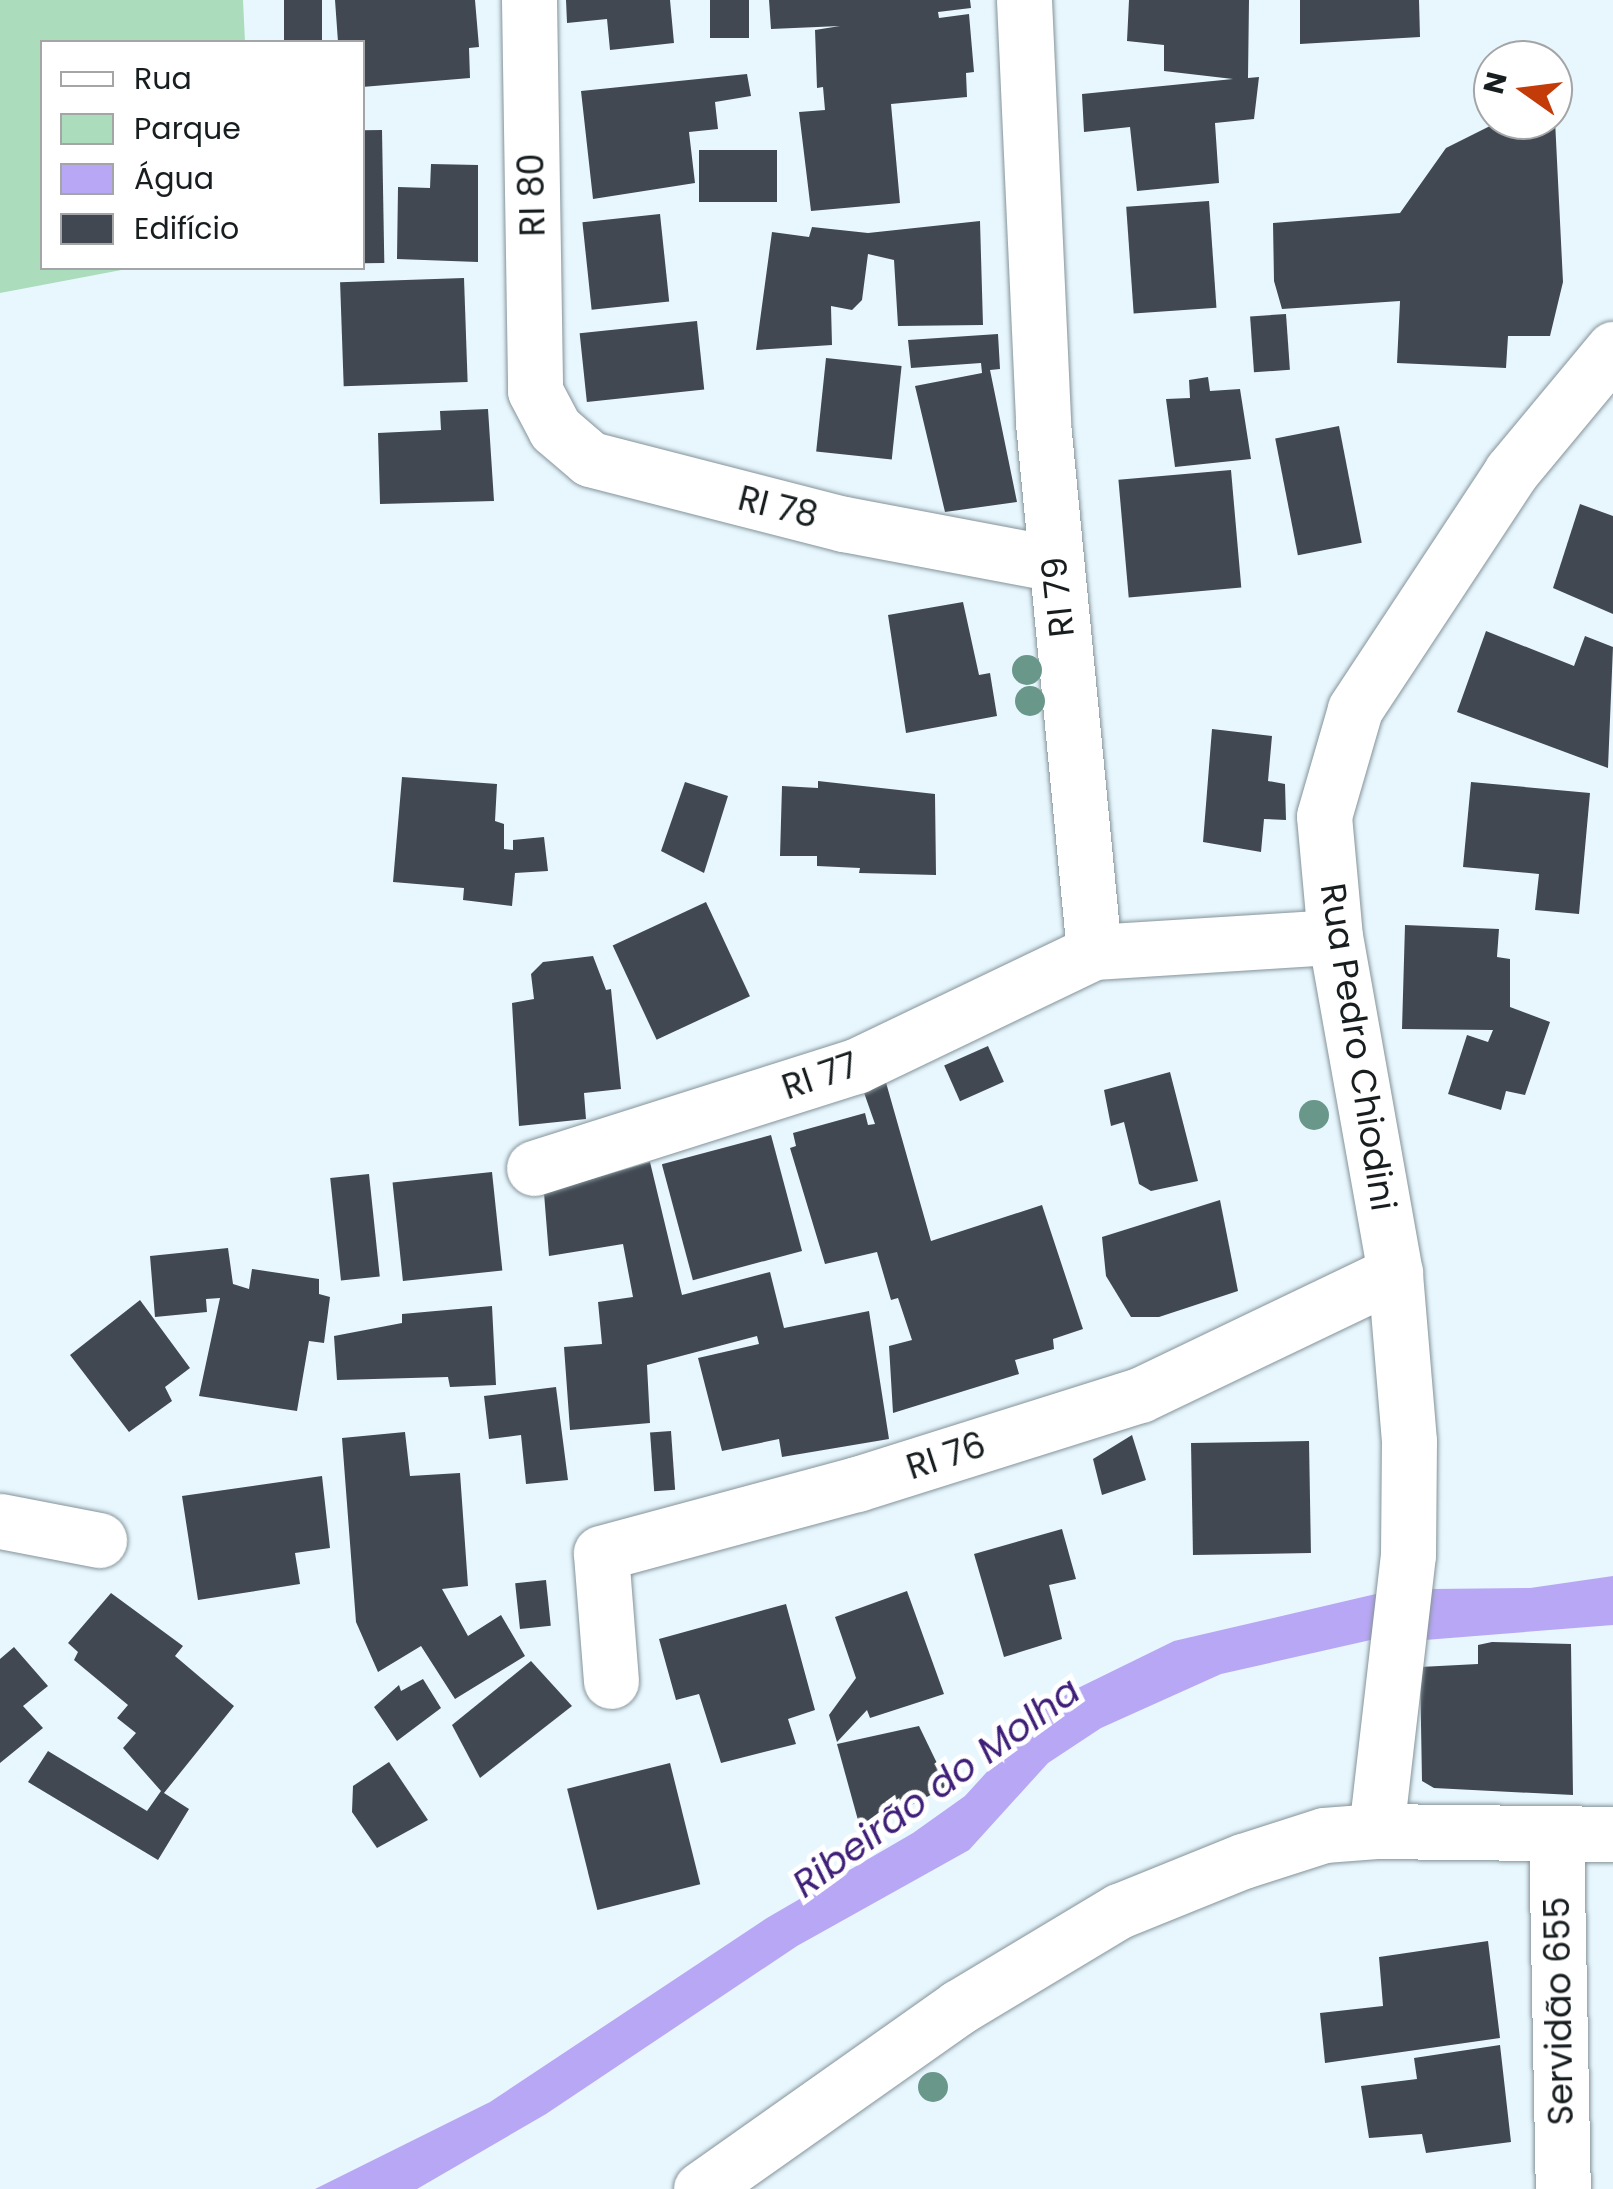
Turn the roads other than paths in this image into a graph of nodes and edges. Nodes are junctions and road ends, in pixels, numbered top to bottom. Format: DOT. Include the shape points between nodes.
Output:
graph roads {
  1 [pos="529,0"];
  2 [pos="1024,0"];
  3 [pos="1613,349"];
  4 [pos="535,390"];
  5 [pos="1055,564"];
  6 [pos="1334,936"];
  7 [pos="1094,952"];
  8 [pos="534,1168"];
  9 [pos="1395,1272"];
  10 [pos="0,1521"];
  11 [pos="99,1540"];
  12 [pos="612,1681"];
  13 [pos="1376,1831"];
  14 [pos="1556,1834"];
  15 [pos="1613,1834"];
  16 [pos="702,2189"];
  17 [pos="1563,2189"];
  1 -- 4 [label="street, RI 80"];
  2 -- 5 [label="street, RI 79"];
  3 -- 6 [label="street, Rua Pedro Chiodini" via="1511,472 1355,709 1324,816"];
  4 -- 5 [label="street, RI 78" via="555,429 590,460 844,524"];
  5 -- 7 [label="street, RI 79"];
  6 -- 7 [label="street"];
  6 -- 9 [label="street, Rua Pedro Chiodini"];
  7 -- 8 [label="street, RI 77" via="856,1066"];
  9 -- 12 [label="street, RI 76" via="1140,1395 857,1484 601,1553"];
  9 -- 13 [label="street, Rua Pedro Chiodini" via="1410,1441 1408,1555"];
  10 -- 11 [label="street"];
  13 -- 14 [label="street"];
  13 -- 16 [label="street" via="1287,1845 1119,1912 959,2006"];
  14 -- 15 [label="street"];
  14 -- 17 [label="street, Servidão 655"];
}
